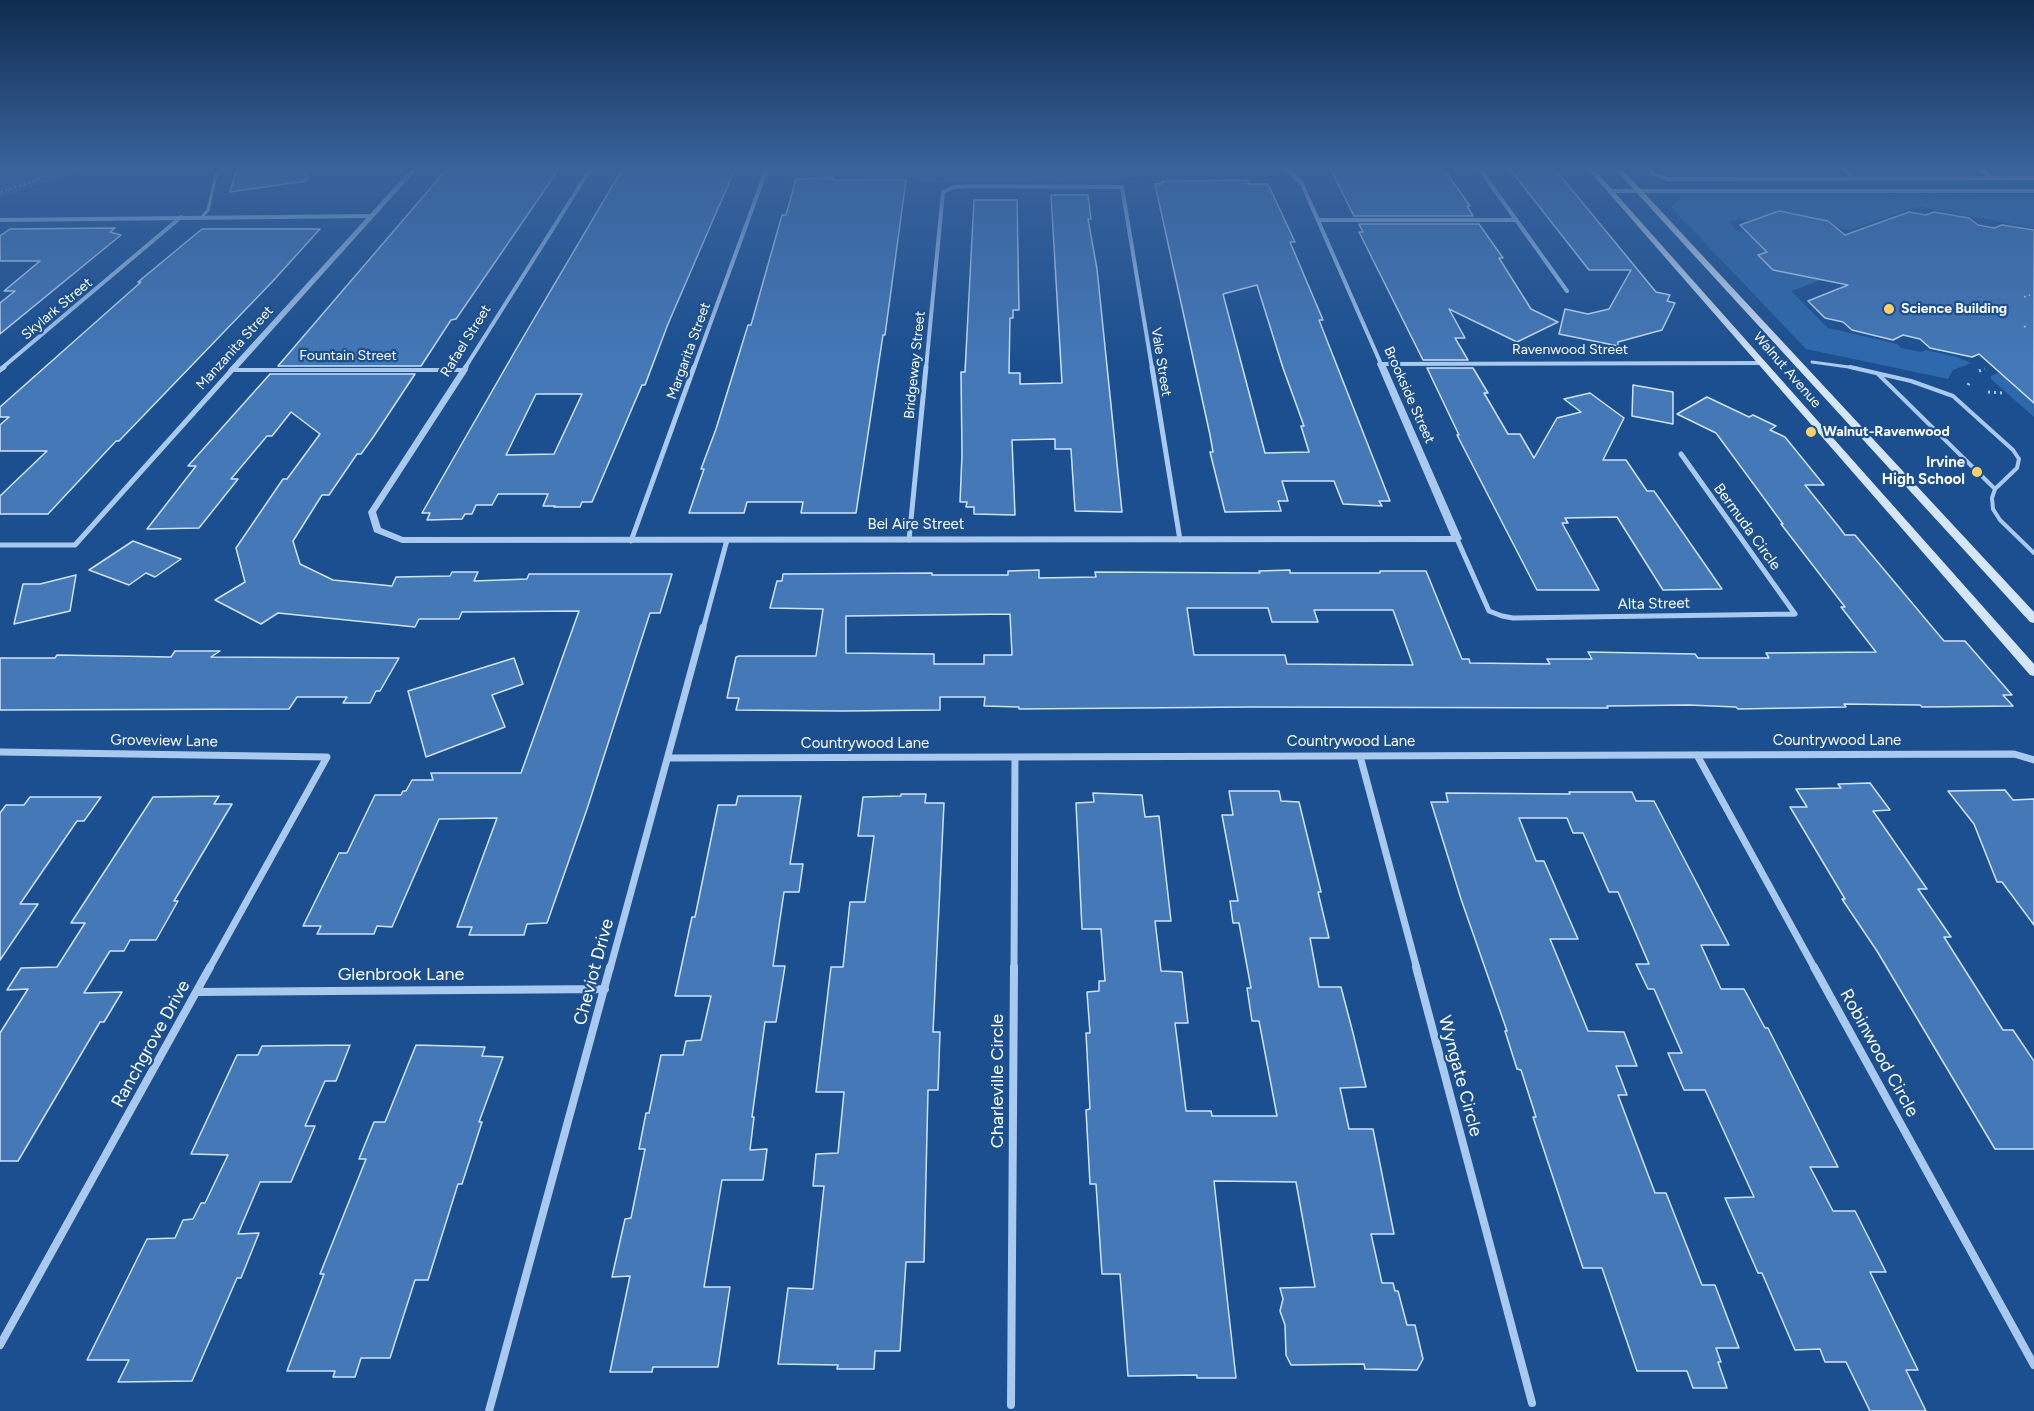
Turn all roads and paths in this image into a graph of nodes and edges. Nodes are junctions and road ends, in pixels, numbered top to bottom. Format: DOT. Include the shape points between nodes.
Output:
graph roads {
  1 [pos="162,234"];
  2 [pos="355,234"];
  3 [pos="550,234"];
  4 [pos="743,234"];
  5 [pos="939,234"];
  6 [pos="1130,234"];
  7 [pos="1324,234"];
  8 [pos="1526,234"];
  9 [pos="1647,234"];
  10 [pos="1678,234"];
  11 [pos="1566,291"];
  12 [pos="2030,295"];
  13 [pos="2024,297"];
  14 [pos="1812,362"];
  15 [pos="1760,363"];
  16 [pos="1381,364"];
  17 [pos="1985,369"];
  18 [pos="0,370"];
  19 [pos="232,370"];
  20 [pos="464,370"];
  21 [pos="1979,371"];
  22 [pos="1876,372"];
  23 [pos="1988,392"];
  24 [pos="2003,393"];
  25 [pos="1681,454"];
  26 [pos="1995,489"];
  27 [pos="377,530"];
  28 [pos="1457,539"];
  29 [pos="630,540"];
  30 [pos="727,540"];
  31 [pos="909,540"];
  32 [pos="1180,540"];
  33 [pos="0,545"];
  34 [pos="2034,553"];
  35 [pos="1795,614"];
  36 [pos="1513,618"];
  37 [pos="2034,619"];
  38 [pos="2034,672"];
  39 [pos="0,752"];
  40 [pos="1698,755"];
  41 [pos="1360,756"];
  42 [pos="327,757"];
  43 [pos="1015,757"];
  44 [pos="668,758"];
  45 [pos="2034,760"];
  46 [pos="605,989"];
  47 [pos="197,992"];
  48 [pos="0,1345"];
  49 [pos="2034,1365"];
  50 [pos="1532,1403"];
  51 [pos="1011,1405"];
  52 [pos="489,1411"];
  1 -- 18 [label="street, Skylark Street"];
  2 -- 19 [label="street, Manzanita Street"];
  3 -- 20 [label="street, Rafael Street"];
  4 -- 29 [label="street, Margarita Street"];
  5 -- 31 [label="street, Bridgeway Street"];
  6 -- 32 [label="street, Vale Street"];
  7 -- 16 [label="street, Brookside Street"];
  8 -- 11 [label="street"];
  9 -- 15 [label="main road, Walnut Avenue"];
  10 -- 37 [label="main road, Walnut Avenue"];
  12 -- 13 [label="path"];
  14 -- 22 [label="lane"];
  15 -- 16 [label="street, Ravenwood Street"];
  15 -- 38 [label="main road, Walnut Avenue"];
  16 -- 28 [label="street, Brookside Street"];
  17 -- 21 [label="path"];
  19 -- 20 [label="street, Fountain Street"];
  19 -- 33 [label="street, Manzanita Street" via="75,545"];
  20 -- 27 [label="street, Rafael Street" via="372,512"];
  22 -- 26 [label="lane"];
  22 -- 26 [label="lane" via="1953,396 2013,450 2019,459 2017,468"];
  23 -- 24 [label="path"];
  25 -- 35 [label="street, Bermuda Circle"];
  26 -- 34 [label="lane" via="1993,509"];
  27 -- 29 [label="street, Bel Aire Street" via="402,540"];
  28 -- 32 [label="street, Bel Aire Street"];
  28 -- 36 [label="street, Brookside Street" via="1489,611"];
  29 -- 30 [label="street, Bel Aire Street"];
  30 -- 31 [label="street, Bel Aire Street"];
  30 -- 44 [label="street, Cheviot Drive"];
  31 -- 32 [label="street, Bel Aire Street"];
  35 -- 36 [label="street, Alta Street"];
  39 -- 42 [label="street, Groveview Lane"];
  40 -- 41 [label="street, Countrywood Lane"];
  40 -- 45 [label="street, Countrywood Lane" via="2014,754"];
  40 -- 49 [label="street, Robinwood Circle"];
  41 -- 43 [label="street, Countrywood Lane"];
  41 -- 50 [label="street, Wyngate Circle"];
  42 -- 47 [label="street, Ranchgrove Drive"];
  43 -- 44 [label="street, Countrywood Lane"];
  43 -- 51 [label="street, Charleville Circle"];
  44 -- 46 [label="street, Cheviot Drive"];
  46 -- 47 [label="street, Glenbrook Lane"];
  46 -- 52 [label="street, Cheviot Drive"];
  47 -- 48 [label="street, Ranchgrove Drive"];
}
